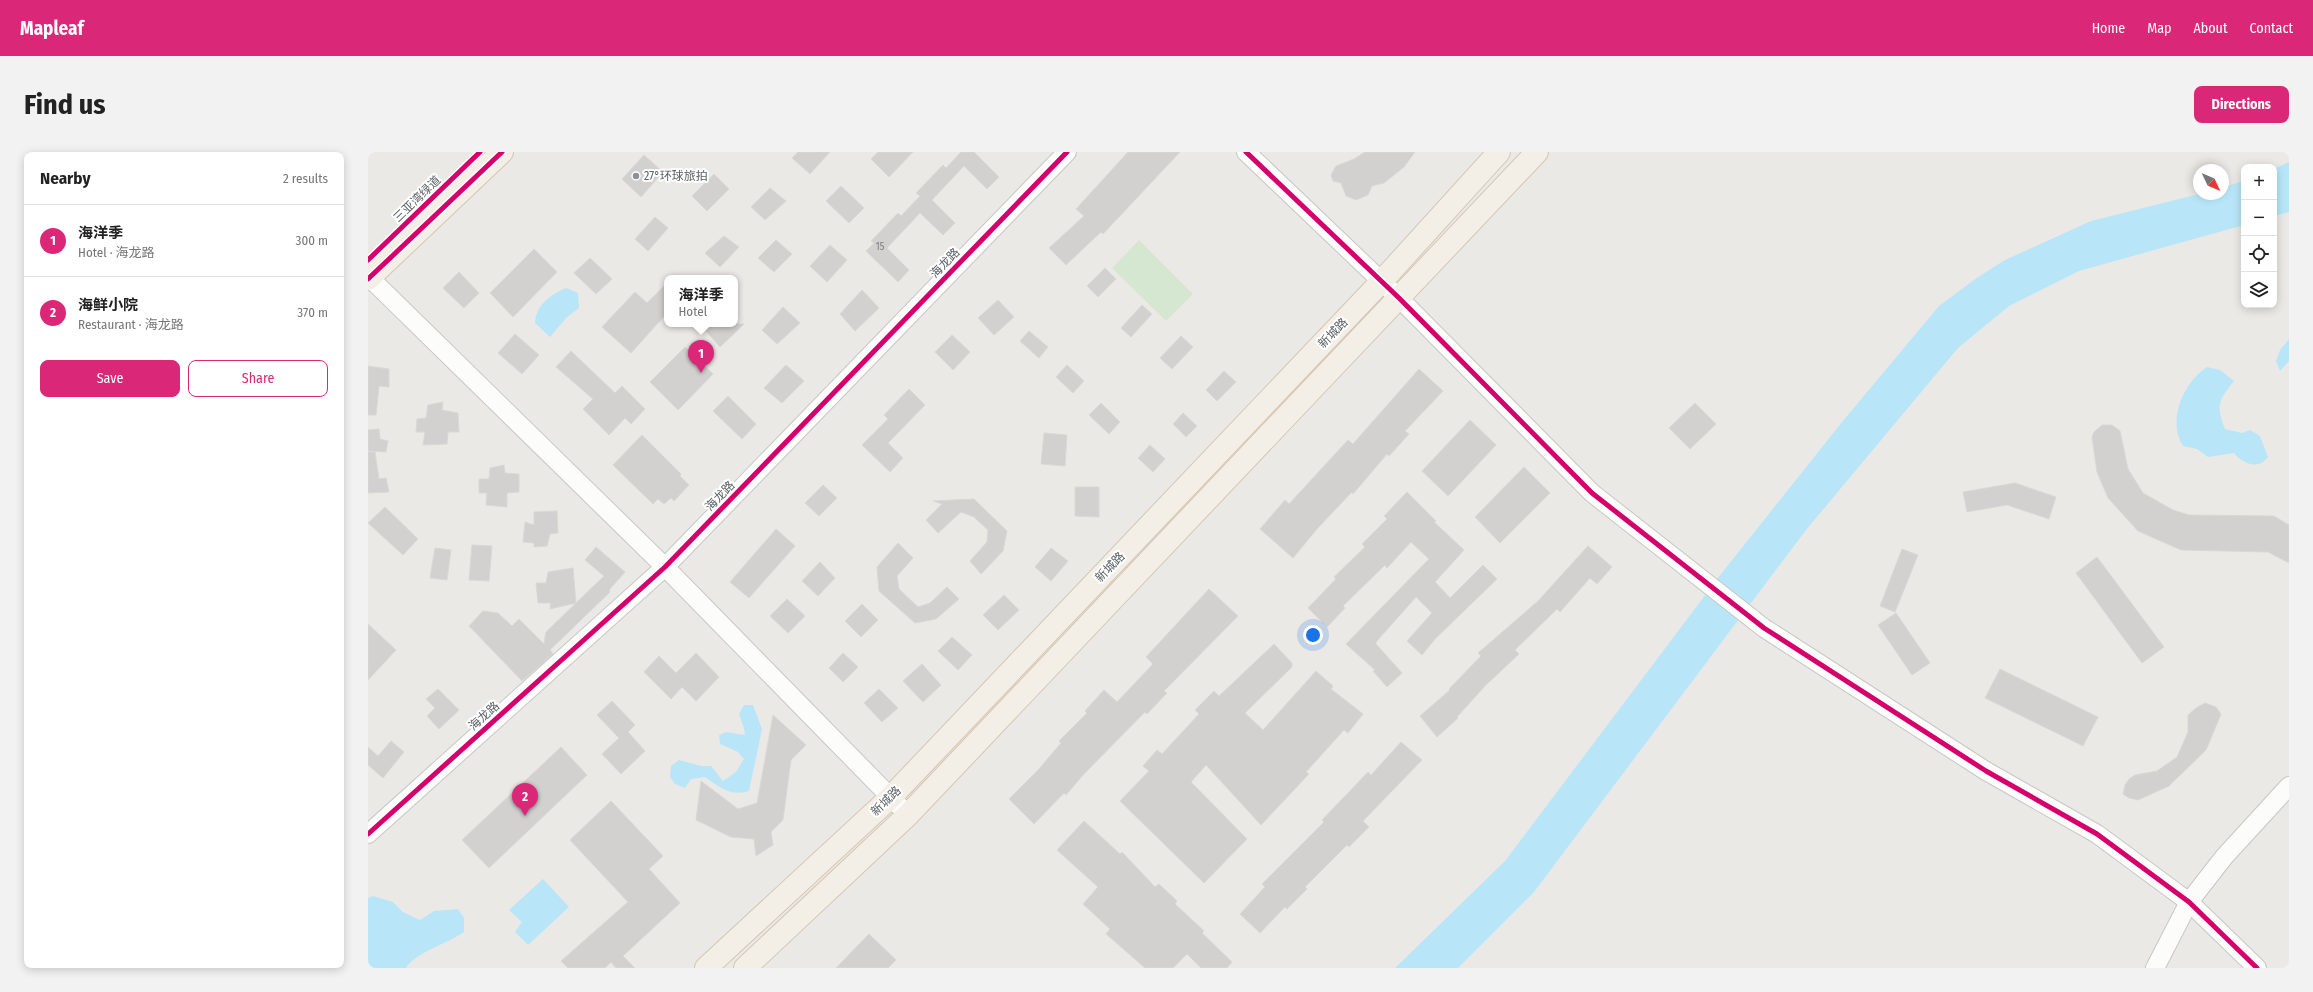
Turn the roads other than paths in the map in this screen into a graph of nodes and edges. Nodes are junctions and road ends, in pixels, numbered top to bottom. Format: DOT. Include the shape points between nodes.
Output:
graph roads {
  1 [pos="502,152"];
  2 [pos="1067,152"];
  3 [pos="1246,152"];
  4 [pos="1500,152"];
  5 [pos="1537,152"];
  6 [pos="369,279"];
  7 [pos="1381,282"];
  8 [pos="1399,298"];
  9 [pos="665,567"];
  10 [pos="2289,786"];
  11 [pos="891,797"];
  12 [pos="908,815"];
  13 [pos="368,834"];
  14 [pos="2189,902"];
  15 [pos="706,968"];
  16 [pos="745,968"];
  17 [pos="2155,968"];
  18 [pos="2257,968"];
  1 -- 6 [label="main road"];
  2 -- 9 [label="street, 海龙路"];
  3 -- 7 [label="street"];
  4 -- 7 [label="main road, 新城路"];
  5 -- 8 [label="main road, 新城路"];
  6 -- 9 [label="street"];
  7 -- 8 [label="street"];
  7 -- 11 [label="main road, 新城路"];
  8 -- 12 [label="main road, 新城路"];
  8 -- 14 [label="street" via="1592,493 1764,628 1986,771 2097,834"];
  9 -- 11 [label="street"];
  9 -- 13 [label="street, 海龙路"];
  10 -- 14 [label="street" via="2224,857"];
  11 -- 12 [label="street"];
  11 -- 15 [label="main road, 新城路"];
  12 -- 16 [label="main road, 新城路"];
  14 -- 17 [label="street"];
  14 -- 18 [label="street"];
}
